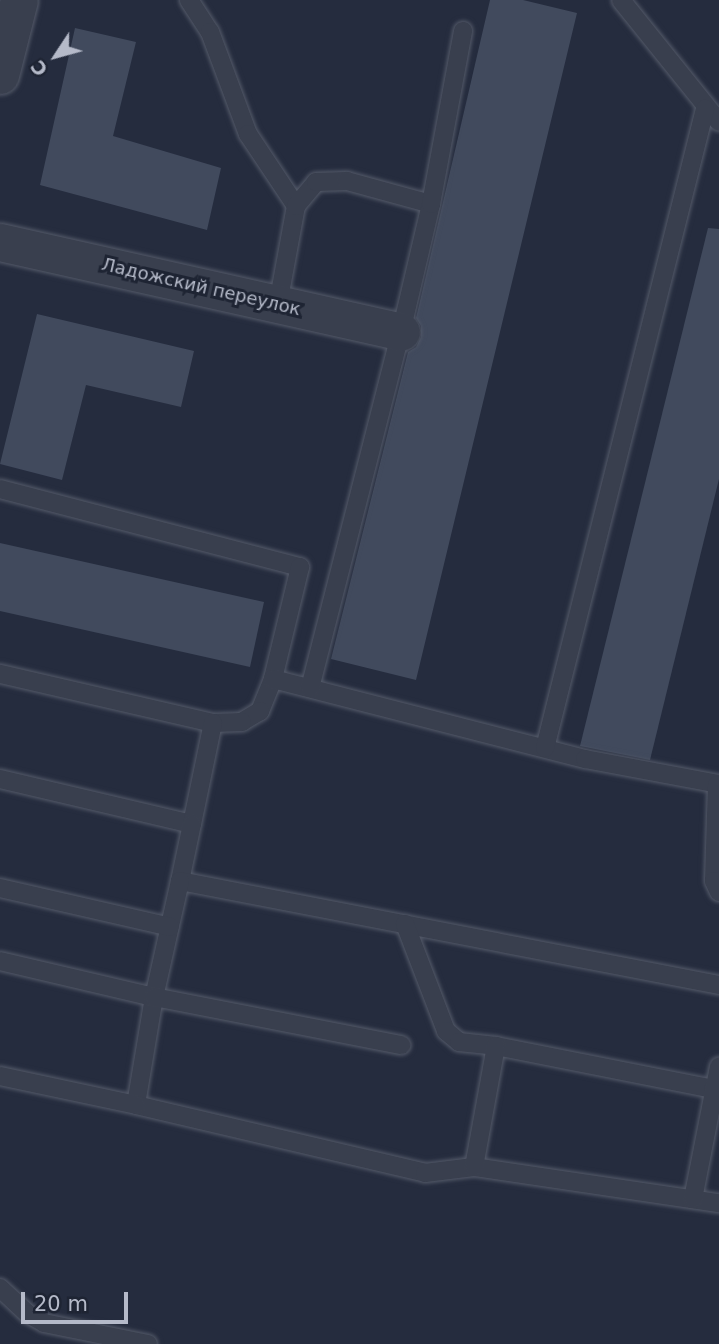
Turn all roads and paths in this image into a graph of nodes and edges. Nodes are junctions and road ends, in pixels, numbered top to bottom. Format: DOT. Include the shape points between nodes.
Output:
graph roads {
  1 [pos="19,0"];
  2 [pos="189,0"];
  3 [pos="621,0"];
  4 [pos="463,31"];
  5 [pos="0,75"];
  6 [pos="705,109"];
  7 [pos="719,122"];
  8 [pos="431,204"];
  9 [pos="296,206"];
  10 [pos="0,242"];
  11 [pos="278,304"];
  12 [pos="401,332"];
  13 [pos="0,489"];
  14 [pos="0,674"];
  15 [pos="273,679"];
  16 [pos="310,688"];
  17 [pos="213,723"];
  18 [pos="545,748"];
  19 [pos="0,779"];
  20 [pos="718,784"];
  21 [pos="192,824"];
  22 [pos="180,881"];
  23 [pos="0,888"];
  24 [pos="719,892"];
  25 [pos="405,924"];
  26 [pos="170,926"];
  27 [pos="0,961"];
  28 [pos="719,985"];
  29 [pos="155,997"];
  30 [pos="401,1045"];
  31 [pos="496,1046"];
  32 [pos="719,1067"];
  33 [pos="0,1076"];
  34 [pos="716,1088"];
  35 [pos="136,1105"];
  36 [pos="474,1167"];
  37 [pos="693,1199"];
  38 [pos="719,1203"];
  39 [pos="0,1288"];
  40 [pos="148,1344"];
  1 -- 5 [label="street"];
  2 -- 9 [label="lane" via="210,32 248,134"];
  3 -- 6 [label="lane"];
  4 -- 8 [label="lane"];
  6 -- 7 [label="lane"];
  6 -- 18 [label="lane"];
  8 -- 9 [label="lane" via="347,181 316,182"];
  8 -- 12 [label="lane"];
  9 -- 11 [label="lane"];
  10 -- 11 [label="street, Ладожский переулок"];
  11 -- 12 [label="street, Ладожский переулок"];
  12 -- 16 [label="lane"];
  13 -- 15 [label="lane" via="300,567"];
  14 -- 17 [label="lane"];
  15 -- 16 [label="lane"];
  15 -- 17 [label="lane" via="260,711 243,722"];
  16 -- 18 [label="lane"];
  17 -- 21 [label="lane"];
  18 -- 20 [label="lane"];
  19 -- 21 [label="lane"];
  20 -- 24 [label="lane" via="714,881"];
  21 -- 22 [label="lane"];
  22 -- 25 [label="lane"];
  22 -- 26 [label="lane"];
  23 -- 26 [label="lane"];
  25 -- 28 [label="lane"];
  25 -- 31 [label="lane" via="446,1031 459,1042"];
  26 -- 29 [label="lane"];
  27 -- 29 [label="lane"];
  29 -- 30 [label="lane"];
  29 -- 35 [label="lane"];
  31 -- 34 [label="lane"];
  31 -- 36 [label="lane"];
  32 -- 34 [label="lane"];
  33 -- 35 [label="lane"];
  34 -- 37 [label="lane"];
  35 -- 36 [label="lane" via="425,1173"];
  36 -- 37 [label="lane"];
  37 -- 38 [label="lane"];
  39 -- 40 [label="lane" via="44,1323"];
}
